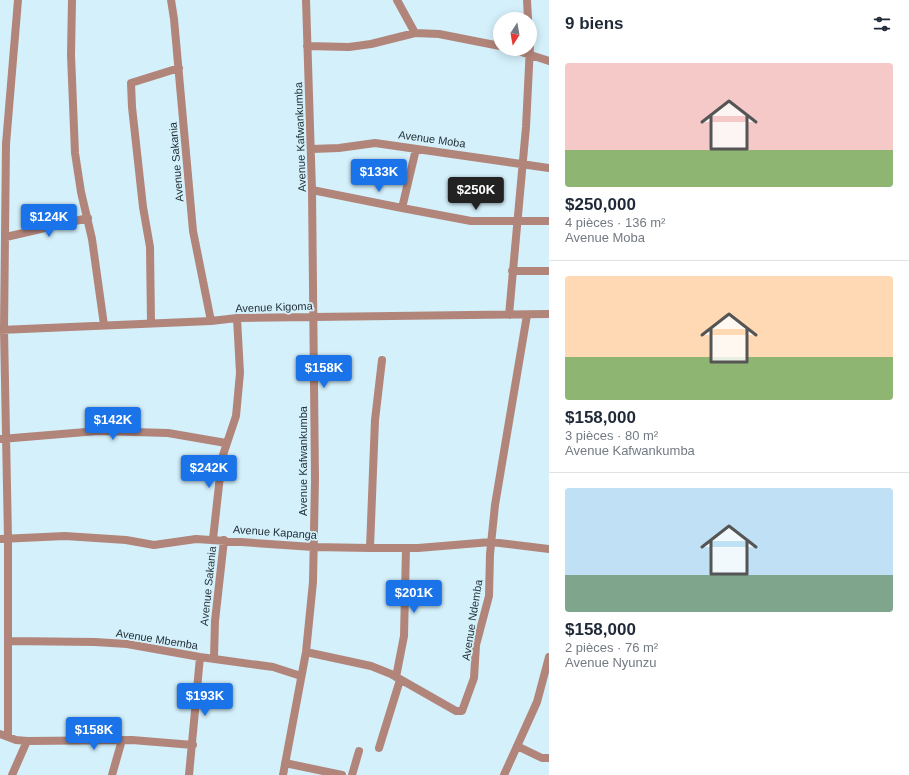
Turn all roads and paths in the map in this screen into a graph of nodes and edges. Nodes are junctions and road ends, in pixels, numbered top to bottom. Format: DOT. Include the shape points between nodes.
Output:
graph roads {
  1 [pos="18,0"];
  2 [pos="72,0"];
  3 [pos="171,0"];
  4 [pos="306,0"];
  5 [pos="397,0"];
  6 [pos="527,0"];
  7 [pos="528,12"];
  8 [pos="415,33"];
  9 [pos="493,45"];
  10 [pos="307,46"];
  11 [pos="537,54"];
  12 [pos="530,56"];
  13 [pos="549,61"];
  14 [pos="179,68"];
  15 [pos="9,103"];
  16 [pos="0,106"];
  17 [pos="312,149"];
  18 [pos="416,149"];
  19 [pos="523,165"];
  20 [pos="549,168"];
  21 [pos="312,190"];
  22 [pos="3,193"];
  23 [pos="402,208"];
  24 [pos="88,218"];
  25 [pos="517,220"];
  26 [pos="549,221"];
  27 [pos="6,238"];
  28 [pos="512,271"];
  29 [pos="549,271"];
  30 [pos="549,314"];
  31 [pos="509,315"];
  32 [pos="527,315"];
  33 [pos="314,316"];
  34 [pos="237,318"];
  35 [pos="211,321"];
  36 [pos="151,323"];
  37 [pos="104,325"];
  38 [pos="2,330"];
  39 [pos="382,360"];
  40 [pos="3,438"];
  41 [pos="226,442"];
  42 [pos="4,539"];
  43 [pos="213,539"];
  44 [pos="224,540"];
  45 [pos="491,542"];
  46 [pos="313,547"];
  47 [pos="370,548"];
  48 [pos="406,548"];
  49 [pos="549,549"];
  50 [pos="8,641"];
  51 [pos="306,652"];
  52 [pos="200,657"];
  53 [pos="549,657"];
  54 [pos="214,658"];
  55 [pos="301,676"];
  56 [pos="398,678"];
  57 [pos="4,734"];
  58 [pos="122,740"];
  59 [pos="27,741"];
  60 [pos="193,745"];
  61 [pos="516,746"];
  62 [pos="379,748"];
  63 [pos="359,751"];
  64 [pos="549,758"];
  65 [pos="285,763"];
  66 [pos="12,775"];
  67 [pos="112,775"];
  68 [pos="189,775"];
  69 [pos="283,775"];
  70 [pos="342,775"];
  71 [pos="352,775"];
  72 [pos="504,775"];
  1 -- 15 [label="street"];
  2 -- 24 [label="street" via="71,56 75,153"];
  3 -- 14 [label="street, Avenue Sakania"];
  4 -- 10 [label="street, Avenue Kafwankumba"];
  5 -- 8 [label="street"];
  6 -- 7 [label="street"];
  8 -- 9 [label="street" via="439,34"];
  8 -- 10 [label="street" via="349,47"];
  10 -- 17 [label="street, Avenue Kafwankumba"];
  11 -- 13 [label="street"];
  12 -- 19 [label="street"];
  14 -- 35 [label="street, Avenue Sakania" via="193,231"];
  14 -- 36 [label="street" via="131,83 143,207 150,247"];
  15 -- 16 [label="street"];
  15 -- 22 [label="street"];
  17 -- 18 [label="street, Avenue Moba" via="375,143"];
  17 -- 21 [label="street, Avenue Kafwankumba"];
  18 -- 19 [label="street, Avenue Moba"];
  18 -- 23 [label="street"];
  19 -- 20 [label="street, Avenue Moba"];
  19 -- 25 [label="street"];
  21 -- 23 [label="street"];
  21 -- 33 [label="street, Avenue Kafwankumba"];
  22 -- 27 [label="street"];
  23 -- 25 [label="street" via="471,221"];
  24 -- 27 [label="street"];
  24 -- 37 [label="street"];
  25 -- 26 [label="street"];
  25 -- 28 [label="street"];
  27 -- 38 [label="street"];
  28 -- 29 [label="street"];
  28 -- 31 [label="street"];
  30 -- 32 [label="street, Avenue Kigoma"];
  31 -- 32 [label="street, Avenue Kigoma"];
  31 -- 33 [label="street, Avenue Kigoma"];
  32 -- 45 [label="street, Avenue Ndemba"];
  33 -- 34 [label="street, Avenue Kigoma"];
  33 -- 46 [label="street, Avenue Kafwankumba"];
  34 -- 35 [label="street, Avenue Kigoma"];
  34 -- 41 [label="street" via="240,373 238,400 232,431"];
  35 -- 36 [label="street, Avenue Kigoma"];
  36 -- 37 [label="street, Avenue Kigoma"];
  37 -- 38 [label="street, Avenue Kigoma"];
  38 -- 40 [label="street"];
  39 -- 47 [label="street" via="375,420"];
  40 -- 41 [label="street" via="98,431 168,433"];
  40 -- 42 [label="street"];
  41 -- 43 [label="street"];
  42 -- 43 [label="street, Avenue Kapanga" via="64,536 154,544 196,538"];
  42 -- 50 [label="street"];
  43 -- 44 [label="street, Avenue Kapanga"];
  44 -- 46 [label="street, Avenue Kapanga"];
  44 -- 54 [label="street, Avenue Sakania" via="215,621"];
  45 -- 48 [label="street, Avenue Kapanga"];
  45 -- 49 [label="street, Avenue Kapanga"];
  45 -- 56 [label="street, Avenue Ndemba" via="489,596 476,645 474,678 462,711 442,704"];
  46 -- 47 [label="street, Avenue Kapanga"];
  46 -- 51 [label="street, Avenue Kafwankumba" via="313,582"];
  47 -- 48 [label="street, Avenue Kapanga"];
  48 -- 56 [label="street" via="404,636"];
  50 -- 52 [label="street, Avenue Mbemba" via="127,644"];
  50 -- 57 [label="street"];
  51 -- 55 [label="street, Avenue Kafwankumba"];
  51 -- 56 [label="street, Avenue Ndemba" via="371,666"];
  52 -- 54 [label="street, Avenue Mbemba"];
  52 -- 60 [label="street"];
  53 -- 61 [label="street" via="537,702"];
  54 -- 55 [label="street, Avenue Mbemba" via="273,667"];
  55 -- 65 [label="street, Avenue Kafwankumba"];
  56 -- 62 [label="street"];
  57 -- 59 [label="street" via="16,740"];
  58 -- 59 [label="street"];
  58 -- 60 [label="street"];
  58 -- 67 [label="street"];
  59 -- 66 [label="street"];
  60 -- 68 [label="street"];
  61 -- 64 [label="street" via="542,758"];
  61 -- 72 [label="street"];
  63 -- 71 [label="street"];
  65 -- 69 [label="street, Avenue Kafwankumba"];
  65 -- 70 [label="street"];
}
